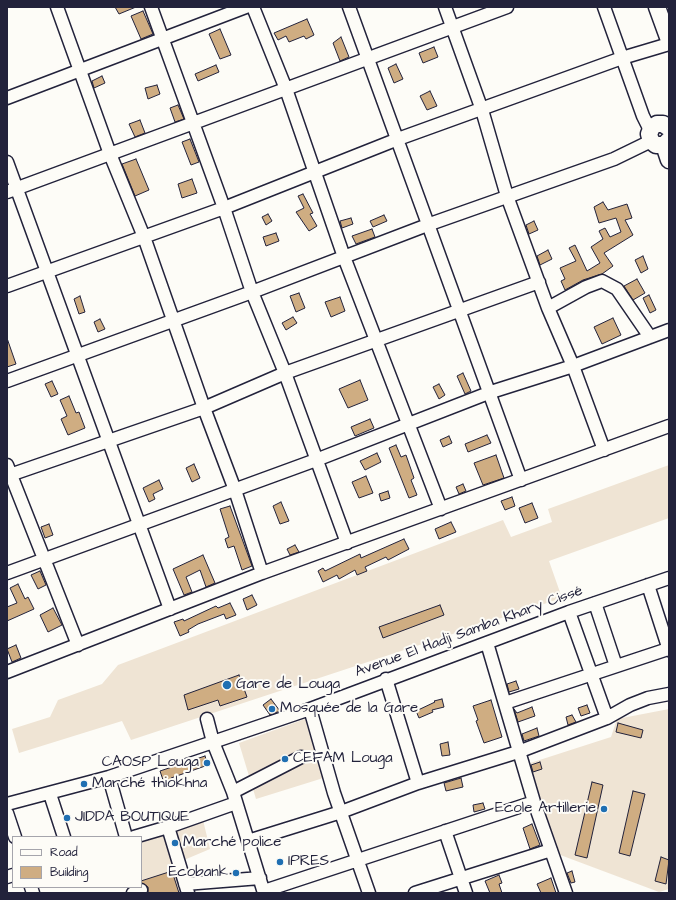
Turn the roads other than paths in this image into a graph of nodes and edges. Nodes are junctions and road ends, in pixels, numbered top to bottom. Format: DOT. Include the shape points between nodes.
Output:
graph roads {
  1 [pos="57,7"];
  2 [pos="151,7"];
  3 [pos="246,7"];
  4 [pos="253,7"];
  5 [pos="350,7"];
  6 [pos="445,7"];
  7 [pos="506,7"];
  8 [pos="604,7"];
  9 [pos="657,7"];
  10 [pos="452,28"];
  11 [pos="162,39"];
  12 [pos="669,40"];
  13 [pos="669,44"];
  14 [pos="622,58"];
  15 [pos="368,59"];
  16 [pos="80,69"];
  17 [pos="286,89"];
  18 [pos="7,98"];
  19 [pos="482,110"];
  20 [pos="193,122"];
  21 [pos="663,133"];
  22 [pos="398,139"];
  23 [pos="110,154"];
  24 [pos="669,160"];
  25 [pos="7,162"];
  26 [pos="314,172"];
  27 [pos="12,191"];
  28 [pos="507,196"];
  29 [pos="224,208"];
  30 [pos="430,224"];
  31 [pos="144,237"];
  32 [pos="344,257"];
  33 [pos="47,272"];
  34 [pos="539,282"];
  35 [pos="7,286"];
  36 [pos="252,292"];
  37 [pos="548,308"];
  38 [pos="460,309"];
  39 [pos="172,321"];
  40 [pos="669,330"];
  41 [pos="650,337"];
  42 [pos="377,341"];
  43 [pos="77,355"];
  44 [pos="573,366"];
  45 [pos="285,373"];
  46 [pos="7,381"];
  47 [pos="491,392"];
  48 [pos="204,408"];
  49 [pos="408,425"];
  50 [pos="669,426"];
  51 [pos="108,442"];
  52 [pos="604,450"];
  53 [pos="316,460"];
  54 [pos="8,472"];
  55 [pos="522,480"];
  56 [pos="235,490"];
  57 [pos="441,509"];
  58 [pos="138,524"];
  59 [pos="347,543"];
  60 [pos="44,559"];
  61 [pos="7,573"];
  62 [pos="262,573"];
  63 [pos="669,578"];
  64 [pos="648,585"];
  65 [pos="595,603"];
  66 [pos="170,609"];
  67 [pos="569,612"];
  68 [pos="487,643"];
  69 [pos="78,645"];
  70 [pos="669,649"];
  71 [pos="616,666"];
  72 [pos="7,672"];
  73 [pos="592,674"];
  74 [pos="386,679"];
  75 [pos="669,694"];
  76 [pos="504,703"];
  77 [pos="310,709"];
  78 [pos="607,718"];
  79 [pos="207,719"];
  80 [pos="213,742"];
  81 [pos="518,752"];
  82 [pos="300,757"];
  83 [pos="109,776"];
  84 [pos="418,783"];
  85 [pos="50,794"];
  86 [pos="234,798"];
  87 [pos="534,802"];
  88 [pos="7,804"];
  89 [pos="341,812"];
  90 [pos="7,813"];
  91 [pos="168,827"];
  92 [pos="445,831"];
  93 [pos="15,836"];
  94 [pos="64,836"];
  95 [pos="126,836"];
  96 [pos="137,836"];
  97 [pos="248,841"];
  98 [pos="551,850"];
  99 [pos="358,858"];
  100 [pos="461,877"];
  101 [pos="260,878"];
  102 [pos="186,888"];
  103 [pos="264,892"];
  104 [pos="369,893"];
  105 [pos="415,893"];
  106 [pos="466,893"];
  107 [pos="566,893"];
  1 -- 16 [label="street"];
  2 -- 11 [label="street"];
  3 -- 11 [label="street"];
  4 -- 17 [label="street"];
  5 -- 15 [label="street"];
  6 -- 10 [label="street"];
  7 -- 10 [label="street"];
  8 -- 14 [label="street"];
  9 -- 12 [label="main road"];
  10 -- 15 [label="street"];
  10 -- 19 [label="street"];
  11 -- 16 [label="street"];
  11 -- 20 [label="street"];
  13 -- 14 [label="street"];
  14 -- 19 [label="street"];
  14 -- 21 [label="street" via="643,116"];
  15 -- 17 [label="street"];
  15 -- 22 [label="street"];
  16 -- 18 [label="street"];
  16 -- 23 [label="street"];
  17 -- 20 [label="street"];
  17 -- 26 [label="street"];
  19 -- 22 [label="street"];
  19 -- 28 [label="street"];
  20 -- 23 [label="street"];
  20 -- 29 [label="street"];
  21 -- 24 [label="main road"];
  21 -- 28 [label="street" via="614,158"];
  22 -- 26 [label="street"];
  22 -- 30 [label="street"];
  23 -- 27 [label="street"];
  23 -- 31 [label="street"];
  25 -- 27 [label="street"];
  26 -- 29 [label="street"];
  26 -- 32 [label="street"];
  27 -- 33 [label="street"];
  28 -- 30 [label="street"];
  28 -- 34 [label="street"];
  29 -- 31 [label="street"];
  29 -- 36 [label="street"];
  30 -- 32 [label="street"];
  30 -- 38 [label="street"];
  31 -- 33 [label="street"];
  31 -- 39 [label="street"];
  32 -- 36 [label="street"];
  32 -- 42 [label="street"];
  33 -- 35 [label="street"];
  33 -- 43 [label="street"];
  34 -- 37 [label="street"];
  34 -- 38 [label="street"];
  36 -- 39 [label="street"];
  36 -- 45 [label="street"];
  37 -- 41 [label="street" via="602,281 617,289"];
  37 -- 44 [label="street"];
  38 -- 42 [label="street"];
  38 -- 47 [label="street"];
  39 -- 43 [label="street"];
  39 -- 48 [label="street"];
  40 -- 41 [label="street"];
  41 -- 44 [label="street"];
  42 -- 45 [label="street"];
  42 -- 49 [label="street"];
  43 -- 46 [label="street"];
  43 -- 51 [label="street"];
  44 -- 47 [label="street"];
  44 -- 52 [label="street"];
  45 -- 48 [label="street"];
  45 -- 53 [label="street"];
  47 -- 49 [label="street"];
  47 -- 55 [label="street"];
  48 -- 51 [label="street"];
  48 -- 56 [label="street"];
  49 -- 53 [label="street"];
  49 -- 57 [label="street"];
  50 -- 52 [label="street"];
  51 -- 54 [label="street"];
  51 -- 58 [label="street"];
  52 -- 55 [label="street"];
  53 -- 56 [label="street"];
  53 -- 59 [label="street"];
  54 -- 60 [label="street"];
  55 -- 57 [label="street"];
  56 -- 58 [label="street"];
  56 -- 62 [label="street"];
  57 -- 59 [label="street"];
  58 -- 60 [label="street"];
  58 -- 66 [label="street"];
  59 -- 62 [label="street"];
  60 -- 61 [label="street"];
  60 -- 69 [label="street"];
  62 -- 66 [label="street"];
  63 -- 64 [label="street, Avenue El Hadji Samba Khary Cissé"];
  64 -- 65 [label="street, Avenue El Hadji Samba Khary Cissé"];
  64 -- 70 [label="street"];
  65 -- 67 [label="street, Avenue El Hadji Samba Khary Cissé"];
  65 -- 71 [label="street"];
  66 -- 69 [label="street"];
  67 -- 68 [label="street, Avenue El Hadji Samba Khary Cissé"];
  67 -- 73 [label="street"];
  68 -- 74 [label="street, Avenue El Hadji Samba Khary Cissé"];
  68 -- 76 [label="street"];
  69 -- 72 [label="street"];
  70 -- 71 [label="street"];
  71 -- 73 [label="street"];
  73 -- 76 [label="street"];
  73 -- 78 [label="street"];
  74 -- 77 [label="street, Avenue El Hadji Samba Khary Cissé"];
  74 -- 84 [label="street"];
  75 -- 78 [label="street" via="648,698"];
  76 -- 81 [label="street"];
  77 -- 80 [label="street, Avenue El Hadji Samba Khary Cissé"];
  77 -- 89 [label="street"];
  78 -- 81 [label="street"];
  79 -- 80 [label="street"];
  80 -- 83 [label="street, Avenue El Hadji Samba Khary Cissé"];
  80 -- 86 [label="street"];
  81 -- 84 [label="street"];
  81 -- 87 [label="street"];
  82 -- 86 [label="street"];
  83 -- 85 [label="street, Avenue El Hadji Samba Khary Cissé"];
  83 -- 95 [label="street"];
  84 -- 89 [label="street"];
  85 -- 88 [label="street, Avenue El Hadji Samba Khary Cissé"];
  85 -- 94 [label="street"];
  86 -- 91 [label="street"];
  86 -- 97 [label="street"];
  87 -- 92 [label="street"];
  87 -- 98 [label="street"];
  89 -- 97 [label="street"];
  89 -- 99 [label="street"];
  90 -- 93 [label="street"];
  91 -- 96 [label="street"];
  91 -- 102 [label="street"];
  92 -- 99 [label="street"];
  92 -- 100 [label="street"];
  97 -- 101 [label="street"];
  98 -- 100 [label="street"];
  98 -- 107 [label="street"];
  99 -- 103 [label="street"];
  99 -- 104 [label="street"];
  100 -- 105 [label="street"];
  100 -- 106 [label="street"];
  101 -- 102 [label="street"];
  101 -- 103 [label="street"];
}
